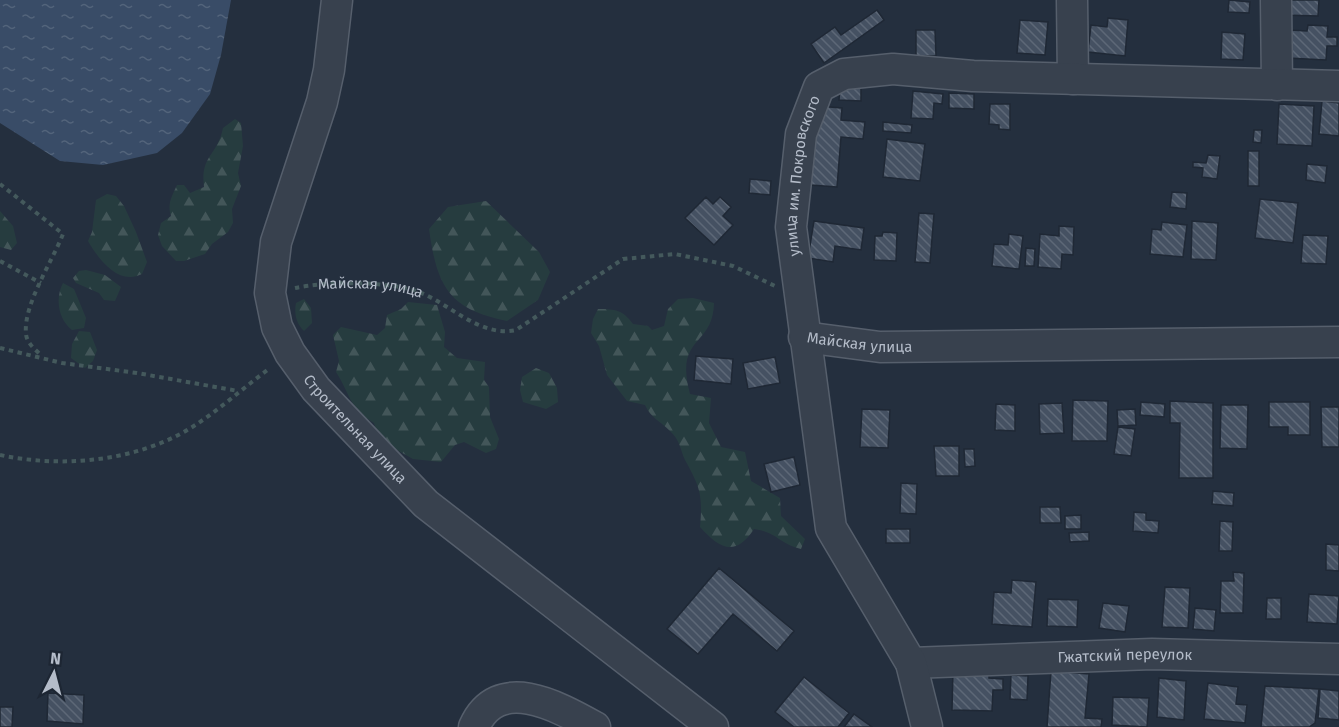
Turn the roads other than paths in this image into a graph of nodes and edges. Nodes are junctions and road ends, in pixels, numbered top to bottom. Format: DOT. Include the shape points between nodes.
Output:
graph roads {
  1 [pos="338,0"];
  2 [pos="1072,0"];
  3 [pos="1276,0"];
  4 [pos="1073,79"];
  5 [pos="1277,85"];
  6 [pos="1339,86"];
  7 [pos="804,337"];
  8 [pos="1339,342"];
  9 [pos="1339,659"];
  10 [pos="911,663"];
  11 [pos="474,727"];
  12 [pos="595,727"];
  13 [pos="713,727"];
  14 [pos="927,727"];
  1 -- 13 [label="street, Строительная улица" via="327,81 276,242 270,293 277,327 290,353 316,389 426,504"];
  2 -- 4 [label="street"];
  3 -- 5 [label="street"];
  4 -- 5 [label="street, улица им. Покровского"];
  4 -- 7 [label="street, улица им. Покровского" via="893,69 844,74 819,87 801,134 791,227"];
  5 -- 6 [label="street, улица им. Покровского"];
  7 -- 8 [label="street, Майская улица" via="880,347"];
  7 -- 10 [label="street, улица им. Покровского" via="831,528"];
  9 -- 10 [label="street, Гжатский переулок" via="1152,654"];
  10 -- 14 [label="street, улица им. Покровского"];
  11 -- 12 [label="street" via="479,715 499,699 516,696 561,708"];
}
